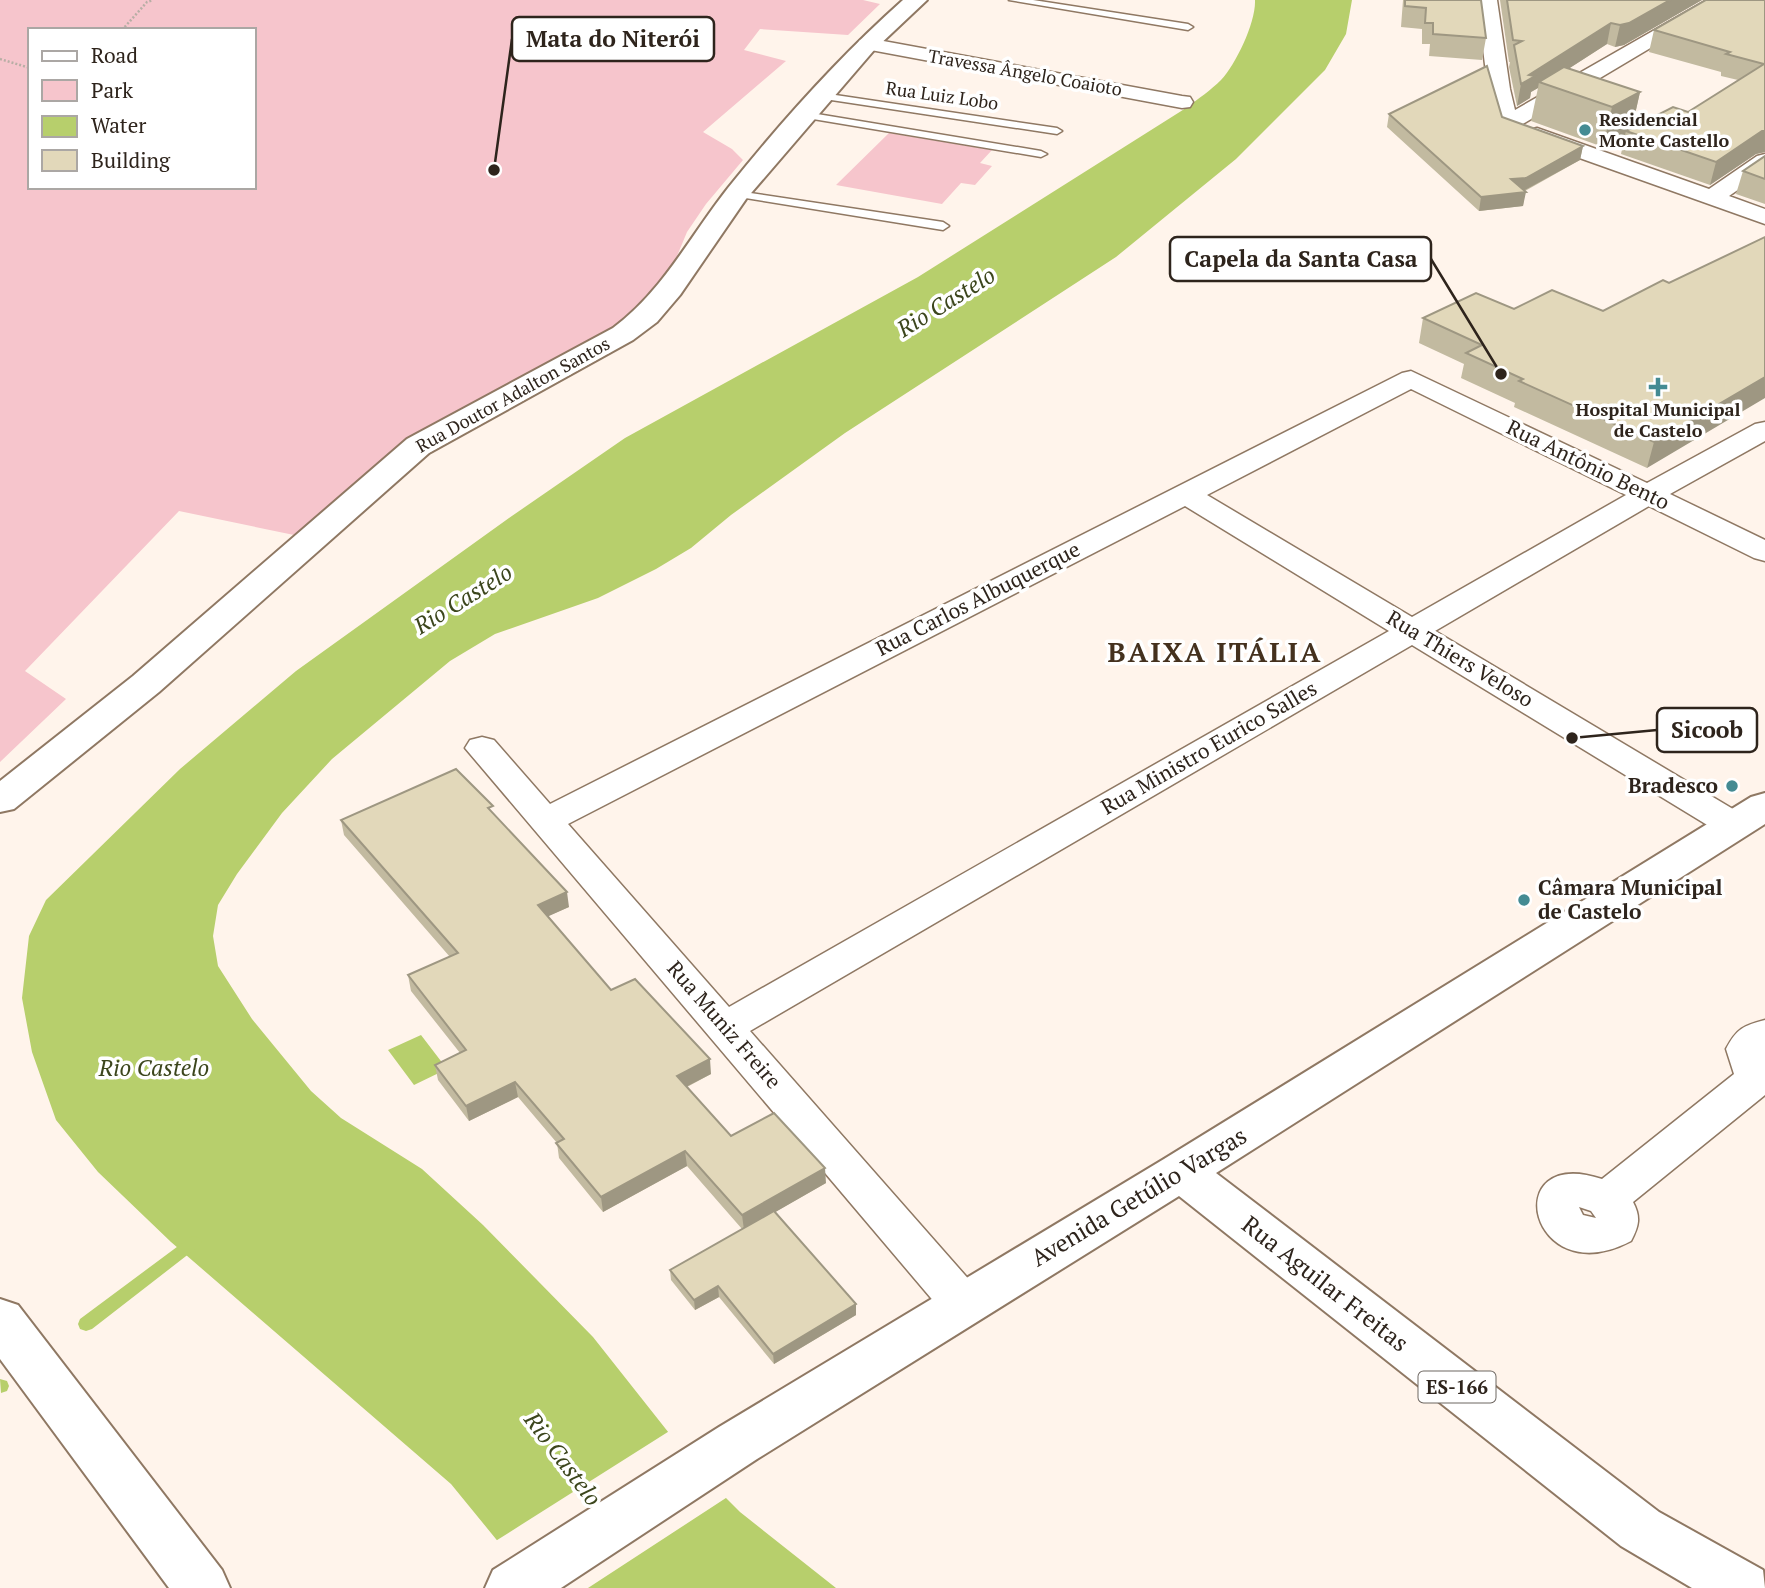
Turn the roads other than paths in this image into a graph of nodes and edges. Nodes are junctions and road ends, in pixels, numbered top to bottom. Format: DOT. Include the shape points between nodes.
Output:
graph roads {
  1 [pos="916,0"];
  2 [pos="1014,0"];
  3 [pos="1487,0"];
  4 [pos="1721,0"];
  5 [pos="1188,27"];
  6 [pos="867,44"];
  7 [pos="1182,102"];
  8 [pos="813,106"];
  9 [pos="1508,123"];
  10 [pos="1057,131"];
  11 [pos="1041,154"];
  12 [pos="1765,161"];
  13 [pos="737,194"];
  14 [pos="1711,198"];
  15 [pos="1765,217"];
  16 [pos="943,226"];
  17 [pos="1411,379"];
  18 [pos="1765,430"];
  19 [pos="1185,494"];
  20 [pos="1649,494"];
  21 [pos="1765,552"];
  22 [pos="1413,630"];
  23 [pos="482,748"];
  24 [pos="0,800"];
  25 [pos="1750,816"];
  26 [pos="547,821"];
  27 [pos="726,1027"];
  28 [pos="1765,1034"];
  29 [pos="1763,1078"];
  30 [pos="1181,1172"];
  31 [pos="1607,1199"];
  32 [pos="963,1304"];
  33 [pos="0,1320"];
  34 [pos="202,1588"];
  35 [pos="513,1588"];
  36 [pos="1743,1588"];
  1 -- 6 [label="main road, Rua Doutor Adalton Santos"];
  2 -- 5 [label="lane"];
  3 -- 9 [label="street"];
  4 -- 9 [label="street"];
  6 -- 7 [label="street, Travessa Ângelo Coaioto"];
  6 -- 8 [label="main road, Rua Doutor Adalton Santos"];
  8 -- 10 [label="lane, Rua Luiz Lobo"];
  8 -- 11 [label="lane"];
  8 -- 13 [label="main road, Rua Doutor Adalton Santos"];
  9 -- 14 [label="street"];
  12 -- 14 [label="street"];
  13 -- 16 [label="lane"];
  13 -- 24 [label="main road, Rua Doutor Adalton Santos" via="647,316 623,334 418,446 146,684"];
  14 -- 15 [label="street"];
  17 -- 19 [label="street, Rua Carlos Albuquerque"];
  17 -- 20 [label="street, Rua Antônio Bento"];
  18 -- 20 [label="street, Rua Ministro Eurico Salles"];
  19 -- 22 [label="street, Rua Thiers Veloso"];
  19 -- 26 [label="street, Rua Carlos Albuquerque"];
  20 -- 21 [label="street, Rua Antônio Bento"];
  20 -- 22 [label="street, Rua Ministro Eurico Salles"];
  22 -- 25 [label="street, Rua Thiers Veloso"];
  22 -- 27 [label="street, Rua Ministro Eurico Salles"];
  23 -- 26 [label="street, Rua Muniz Freire"];
  25 -- 30 [label="main road, Avenida Getúlio Vargas"];
  26 -- 27 [label="street, Rua Muniz Freire"];
  27 -- 32 [label="street, Rua Muniz Freire"];
  28 -- 29 [label="street" via="1750,1041 1746,1049 1747,1058"];
  29 -- 31 [label="street"];
  30 -- 32 [label="main road, Avenida Getúlio Vargas"];
  30 -- 36 [label="main road, Rua Aguilar Freitas / ES-166" via="1640,1529"];
  32 -- 35 [label="main road, Avenida Getúlio Vargas"];
  33 -- 34 [label="main road"];
}
